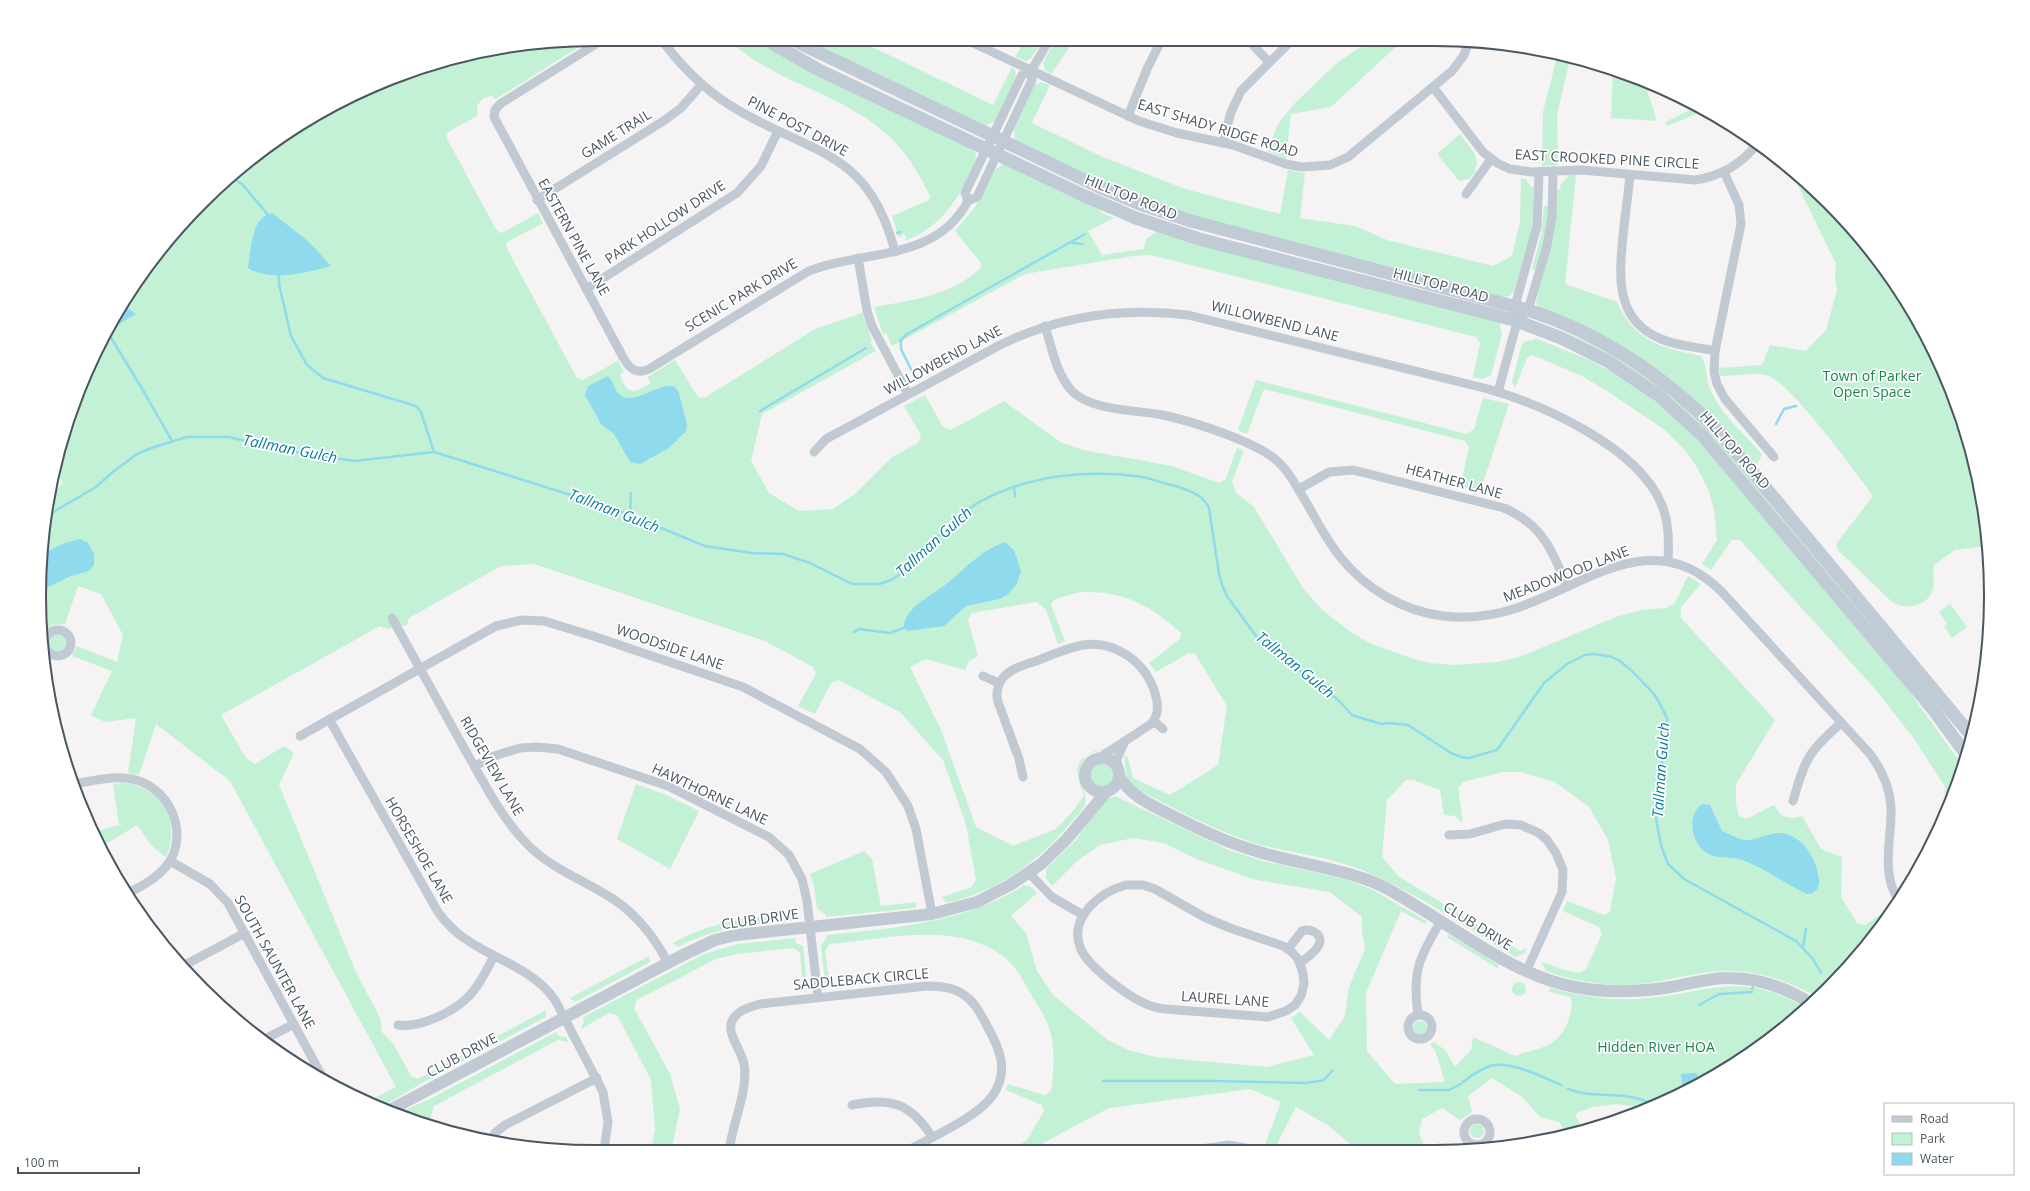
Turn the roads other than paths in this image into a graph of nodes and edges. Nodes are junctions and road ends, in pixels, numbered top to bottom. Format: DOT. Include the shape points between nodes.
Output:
graph roads {
  1 [pos="593,46"];
  2 [pos="667,46"];
  3 [pos="777,46"];
  4 [pos="805,46"];
  5 [pos="979,46"];
  6 [pos="1046,46"];
  7 [pos="1158,46"];
  8 [pos="1254,46"];
  9 [pos="1286,46"];
  10 [pos="1467,47"];
  11 [pos="1270,62"];
  12 [pos="1031,71"];
  13 [pos="702,84"];
  14 [pos="1433,87"];
  15 [pos="1128,116"];
  16 [pos="778,131"];
  17 [pos="998,139"];
  18 [pos="1223,143"];
  19 [pos="1753,148"];
  20 [pos="991,152"];
  21 [pos="1491,159"];
  22 [pos="1553,171"];
  23 [pos="1539,172"];
  24 [pos="1724,172"];
  25 [pos="1630,175"];
  26 [pos="1466,194"];
  27 [pos="537,200"];
  28 [pos="896,252"];
  29 [pos="858,258"];
  30 [pos="586,289"];
  31 [pos="1515,306"];
  32 [pos="1528,310"];
  33 [pos="1517,322"];
  34 [pos="1045,326"];
  35 [pos="1715,351"];
  36 [pos="635,376"];
  37 [pos="1498,392"];
  38 [pos="908,394"];
  39 [pos="814,452"];
  40 [pos="1774,457"];
  41 [pos="1299,489"];
  42 [pos="1668,560"];
  43 [pos="1567,587"];
  44 [pos="392,618"];
  45 [pos="420,668"];
  46 [pos="983,676"];
  47 [pos="999,683"];
  48 [pos="329,719"];
  49 [pos="1154,721"];
  50 [pos="1841,723"];
  51 [pos="1163,729"];
  52 [pos="1967,730"];
  53 [pos="300,736"];
  54 [pos="1124,743"];
  55 [pos="1962,749"];
  56 [pos="1099,758"];
  57 [pos="475,766"];
  58 [pos="1118,771"];
  59 [pos="1023,776"];
  60 [pos="79,783"];
  61 [pos="1089,785"];
  62 [pos="1108,790"];
  63 [pos="1793,800"];
  64 [pos="1143,801"];
  65 [pos="1090,810"];
  66 [pos="1449,835"];
  67 [pos="170,861"];
  68 [pos="1029,873"];
  69 [pos="133,891"];
  70 [pos="1895,894"];
  71 [pos="932,914"];
  72 [pos="1083,915"];
  73 [pos="1441,921"];
  74 [pos="810,927"];
  75 [pos="245,933"];
  76 [pos="1288,949"];
  77 [pos="494,956"];
  78 [pos="668,963"];
  79 [pos="187,964"];
  80 [pos="1300,964"];
  81 [pos="1526,972"];
  82 [pos="818,997"];
  83 [pos="1806,1001"];
  84 [pos="1418,1016"];
  85 [pos="565,1017"];
  86 [pos="294,1024"];
  87 [pos="398,1025"];
  88 [pos="269,1037"];
  89 [pos="318,1069"];
  90 [pos="597,1078"];
  91 [pos="852,1105"];
  92 [pos="396,1107"];
  93 [pos="492,1135"];
  94 [pos="932,1136"];
  95 [pos="605,1145"];
  96 [pos="730,1145"];
  97 [pos="917,1145"];
  1 -- 27 [label="street, EASTERN PINE LANE" via="490,111"];
  2 -- 13 [label="street, PINE POST DRIVE"];
  3 -- 20 [label="main road, HILLTOP ROAD" via="811,66"];
  4 -- 17 [label="main road, HILLTOP ROAD"];
  5 -- 12 [label="street, EAST SHADY RIDGE ROAD"];
  6 -- 12 [label="street"];
  7 -- 15 [label="street"];
  8 -- 11 [label="street"];
  9 -- 11 [label="street"];
  10 -- 14 [label="street, EAST SHADY RIDGE ROAD" via="1458,65"];
  11 -- 18 [label="street" via="1237,97"];
  12 -- 15 [label="street, EAST SHADY RIDGE ROAD"];
  12 -- 17 [label="street" via="1022,75"];
  13 -- 16 [label="street, PINE POST DRIVE" via="730,106"];
  13 -- 27 [label="street, GAME TRAIL" via="681,108 665,120"];
  14 -- 18 [label="street, EAST SHADY RIDGE ROAD" via="1353,153 1330,165 1312,168 1293,166"];
  14 -- 21 [label="street, EAST CROOKED PINE CIRCLE"];
  15 -- 18 [label="street, EAST SHADY RIDGE ROAD" via="1166,130"];
  16 -- 28 [label="street, PINE POST DRIVE" via="835,159 856,175 878,203"];
  16 -- 30 [label="street, PARK HOLLOW DRIVE" via="759,168 737,193"];
  17 -- 20 [label="street"];
  17 -- 31 [label="main road, HILLTOP ROAD" via="1116,194 1180,218"];
  19 -- 24 [label="street, EAST CROOKED PINE CIRCLE" via="1744,159"];
  20 -- 28 [label="street, SCENIC PARK DRIVE" via="976,196 968,201 953,221 937,235"];
  20 -- 33 [label="main road, HILLTOP ROAD" via="1108,207 1167,229"];
  21 -- 23 [label="street, EAST CROOKED PINE CIRCLE" via="1512,170"];
  21 -- 26 [label="street"];
  22 -- 23 [label="street, EAST CROOKED PINE CIRCLE"];
  22 -- 25 [label="street, EAST CROOKED PINE CIRCLE" via="1581,170"];
  22 -- 32 [label="street" via="1549,235"];
  23 -- 31 [label="street" via="1537,230"];
  24 -- 25 [label="street, EAST CROOKED PINE CIRCLE" via="1690,181"];
  24 -- 35 [label="street" via="1738,202 1741,227"];
  25 -- 35 [label="street" via="1620,273 1621,290 1626,306 1637,322 1655,336 1670,342"];
  27 -- 30 [label="street, EASTERN PINE LANE"];
  28 -- 29 [label="street, SCENIC PARK DRIVE"];
  29 -- 36 [label="street, SCENIC PARK DRIVE" via="827,264 800,275"];
  29 -- 38 [label="street" via="870,321"];
  30 -- 36 [label="street, EASTERN PINE LANE"];
  31 -- 32 [label="main road, HILLTOP ROAD"];
  31 -- 33 [label="street"];
  32 -- 33 [label="street"];
  32 -- 52 [label="main road, HILLTOP ROAD" via="1570,326 1615,348 1655,374 1690,403 1730,444"];
  33 -- 37 [label="street"];
  33 -- 55 [label="main road, HILLTOP ROAD" via="1572,343 1625,372 1658,395 1696,428 1932,708"];
  34 -- 37 [label="street, WILLOWBEND LANE" via="1106,313 1151,312 1188,315"];
  34 -- 38 [label="street, WILLOWBEND LANE" via="1000,345"];
  34 -- 41 [label="street, MEADOWOOD LANE" via="1061,375 1073,392 1081,398 1098,405 1177,419 1244,442 1278,461"];
  35 -- 40 [label="street" via="1714,372 1721,393"];
  37 -- 42 [label="street, WILLOWBEND LANE" via="1529,402 1565,419 1622,456 1643,474 1653,488 1665,514"];
  38 -- 39 [label="street, WILLOWBEND LANE" via="826,439"];
  41 -- 43 [label="street, HEATHER LANE" via="1329,472 1353,470 1504,508 1521,517 1541,534 1550,547"];
  41 -- 43 [label="street, MEADOWOOD LANE" via="1333,547 1352,570 1378,592 1413,609 1455,617 1491,615 1517,608"];
  42 -- 43 [label="street, MEADOWOOD LANE" via="1627,563"];
  42 -- 50 [label="street, MEADOWOOD LANE" via="1697,571 1715,585"];
  44 -- 45 [label="street, RIDGEVIEW LANE"];
  45 -- 48 [label="street, WOODSIDE LANE"];
  45 -- 57 [label="street, RIDGEVIEW LANE"];
  45 -- 71 [label="street, WOODSIDE LANE" via="496,626 533,620 574,629 748,689 860,749 886,772 904,798 914,821"];
  46 -- 47 [label="street"];
  47 -- 49 [label="street" via="1009,672 1074,647 1090,644 1105,646 1130,656 1147,675 1158,704"];
  47 -- 59 [label="street" via="998,702"];
  48 -- 53 [label="street, WOODSIDE LANE"];
  48 -- 77 [label="street, HORSESHOE LANE" via="434,907 462,937"];
  49 -- 51 [label="street"];
  49 -- 54 [label="street"];
  50 -- 63 [label="street" via="1811,752 1801,771"];
  50 -- 70 [label="street, MEADOWOOD LANE" via="1874,760 1887,787 1891,812 1889,878"];
  54 -- 56 [label="street"];
  54 -- 58 [label="street" via="1117,759"];
  56 -- 58 [label="street" via="1111,760"];
  56 -- 61 [label="street" via="1092,761 1086,771"];
  57 -- 74 [label="street, HAWTHORNE LANE" via="507,751 546,747 566,751 653,781 693,798 763,833 784,850 802,879"];
  57 -- 78 [label="street, RIDGEVIEW LANE" via="504,816 527,844 551,864 608,896 629,911 650,934"];
  58 -- 62 [label="street" via="1116,784"];
  58 -- 64 [label="street, CLUB DRIVE" via="1123,783"];
  60 -- 67 [label="street" via="123,778 143,782 156,790 169,805 176,821 176,839"];
  61 -- 62 [label="street" via="1097,791"];
  61 -- 65 [label="street"];
  62 -- 64 [label="street, CLUB DRIVE"];
  62 -- 65 [label="street, CLUB DRIVE"];
  64 -- 73 [label="street, CLUB DRIVE" via="1235,844 1368,880"];
  65 -- 68 [label="street, CLUB DRIVE" via="1056,850"];
  66 -- 81 [label="street" via="1470,834 1505,824 1521,825 1539,833 1556,853 1562,870 1562,892"];
  67 -- 69 [label="street" via="155,878"];
  67 -- 75 [label="street, SOUTH SAUNTER LANE" via="210,884 220,893"];
  68 -- 71 [label="street, CLUB DRIVE" via="977,902"];
  68 -- 72 [label="street" via="1052,898"];
  71 -- 74 [label="street, CLUB DRIVE"];
  72 -- 76 [label="street" via="1106,893 1126,886 1143,885 1215,922"];
  72 -- 80 [label="street, LAUREL LANE" via="1078,943 1088,961 1136,999 1158,1008 1259,1017 1276,1016 1289,1010 1301,996 1304,979"];
  73 -- 81 [label="street, CLUB DRIVE"];
  73 -- 84 [label="street" via="1418,966"];
  74 -- 78 [label="street, CLUB DRIVE" via="720,939 700,946"];
  74 -- 82 [label="street, HAWTHORNE LANE"];
  75 -- 79 [label="street"];
  75 -- 86 [label="street, SOUTH SAUNTER LANE"];
  76 -- 80 [label="street, LAUREL LANE"];
  76 -- 80 [label="street" via="1302,931 1309,929 1317,934 1319,946"];
  77 -- 85 [label="street, HORSESHOE LANE" via="540,983 552,995"];
  77 -- 87 [label="street" via="473,991 463,1001 419,1024"];
  78 -- 85 [label="street, CLUB DRIVE"];
  81 -- 83 [label="street, CLUB DRIVE" via="1568,986 1614,992 1665,988 1717,979 1748,980 1779,987"];
  82 -- 94 [label="street, SADDLEBACK CIRCLE" via="938,986 960,993 975,1005 1000,1052 1000,1080 993,1095 979,1110"];
  82 -- 96 [label="street, SADDLEBACK CIRCLE" via="760,1004 742,1010 727,1020 745,1069"];
  85 -- 90 [label="street, HORSESHOE LANE"];
  85 -- 92 [label="street, CLUB DRIVE"];
  86 -- 88 [label="street"];
  86 -- 89 [label="street, SOUTH SAUNTER LANE"];
  90 -- 93 [label="street" via="505,1125"];
  90 -- 95 [label="street, HORSESHOE LANE" via="605,1097 608,1117"];
  91 -- 94 [label="street" via="876,1101 904,1107 921,1119"];
  94 -- 97 [label="street, SADDLEBACK CIRCLE"];
}
